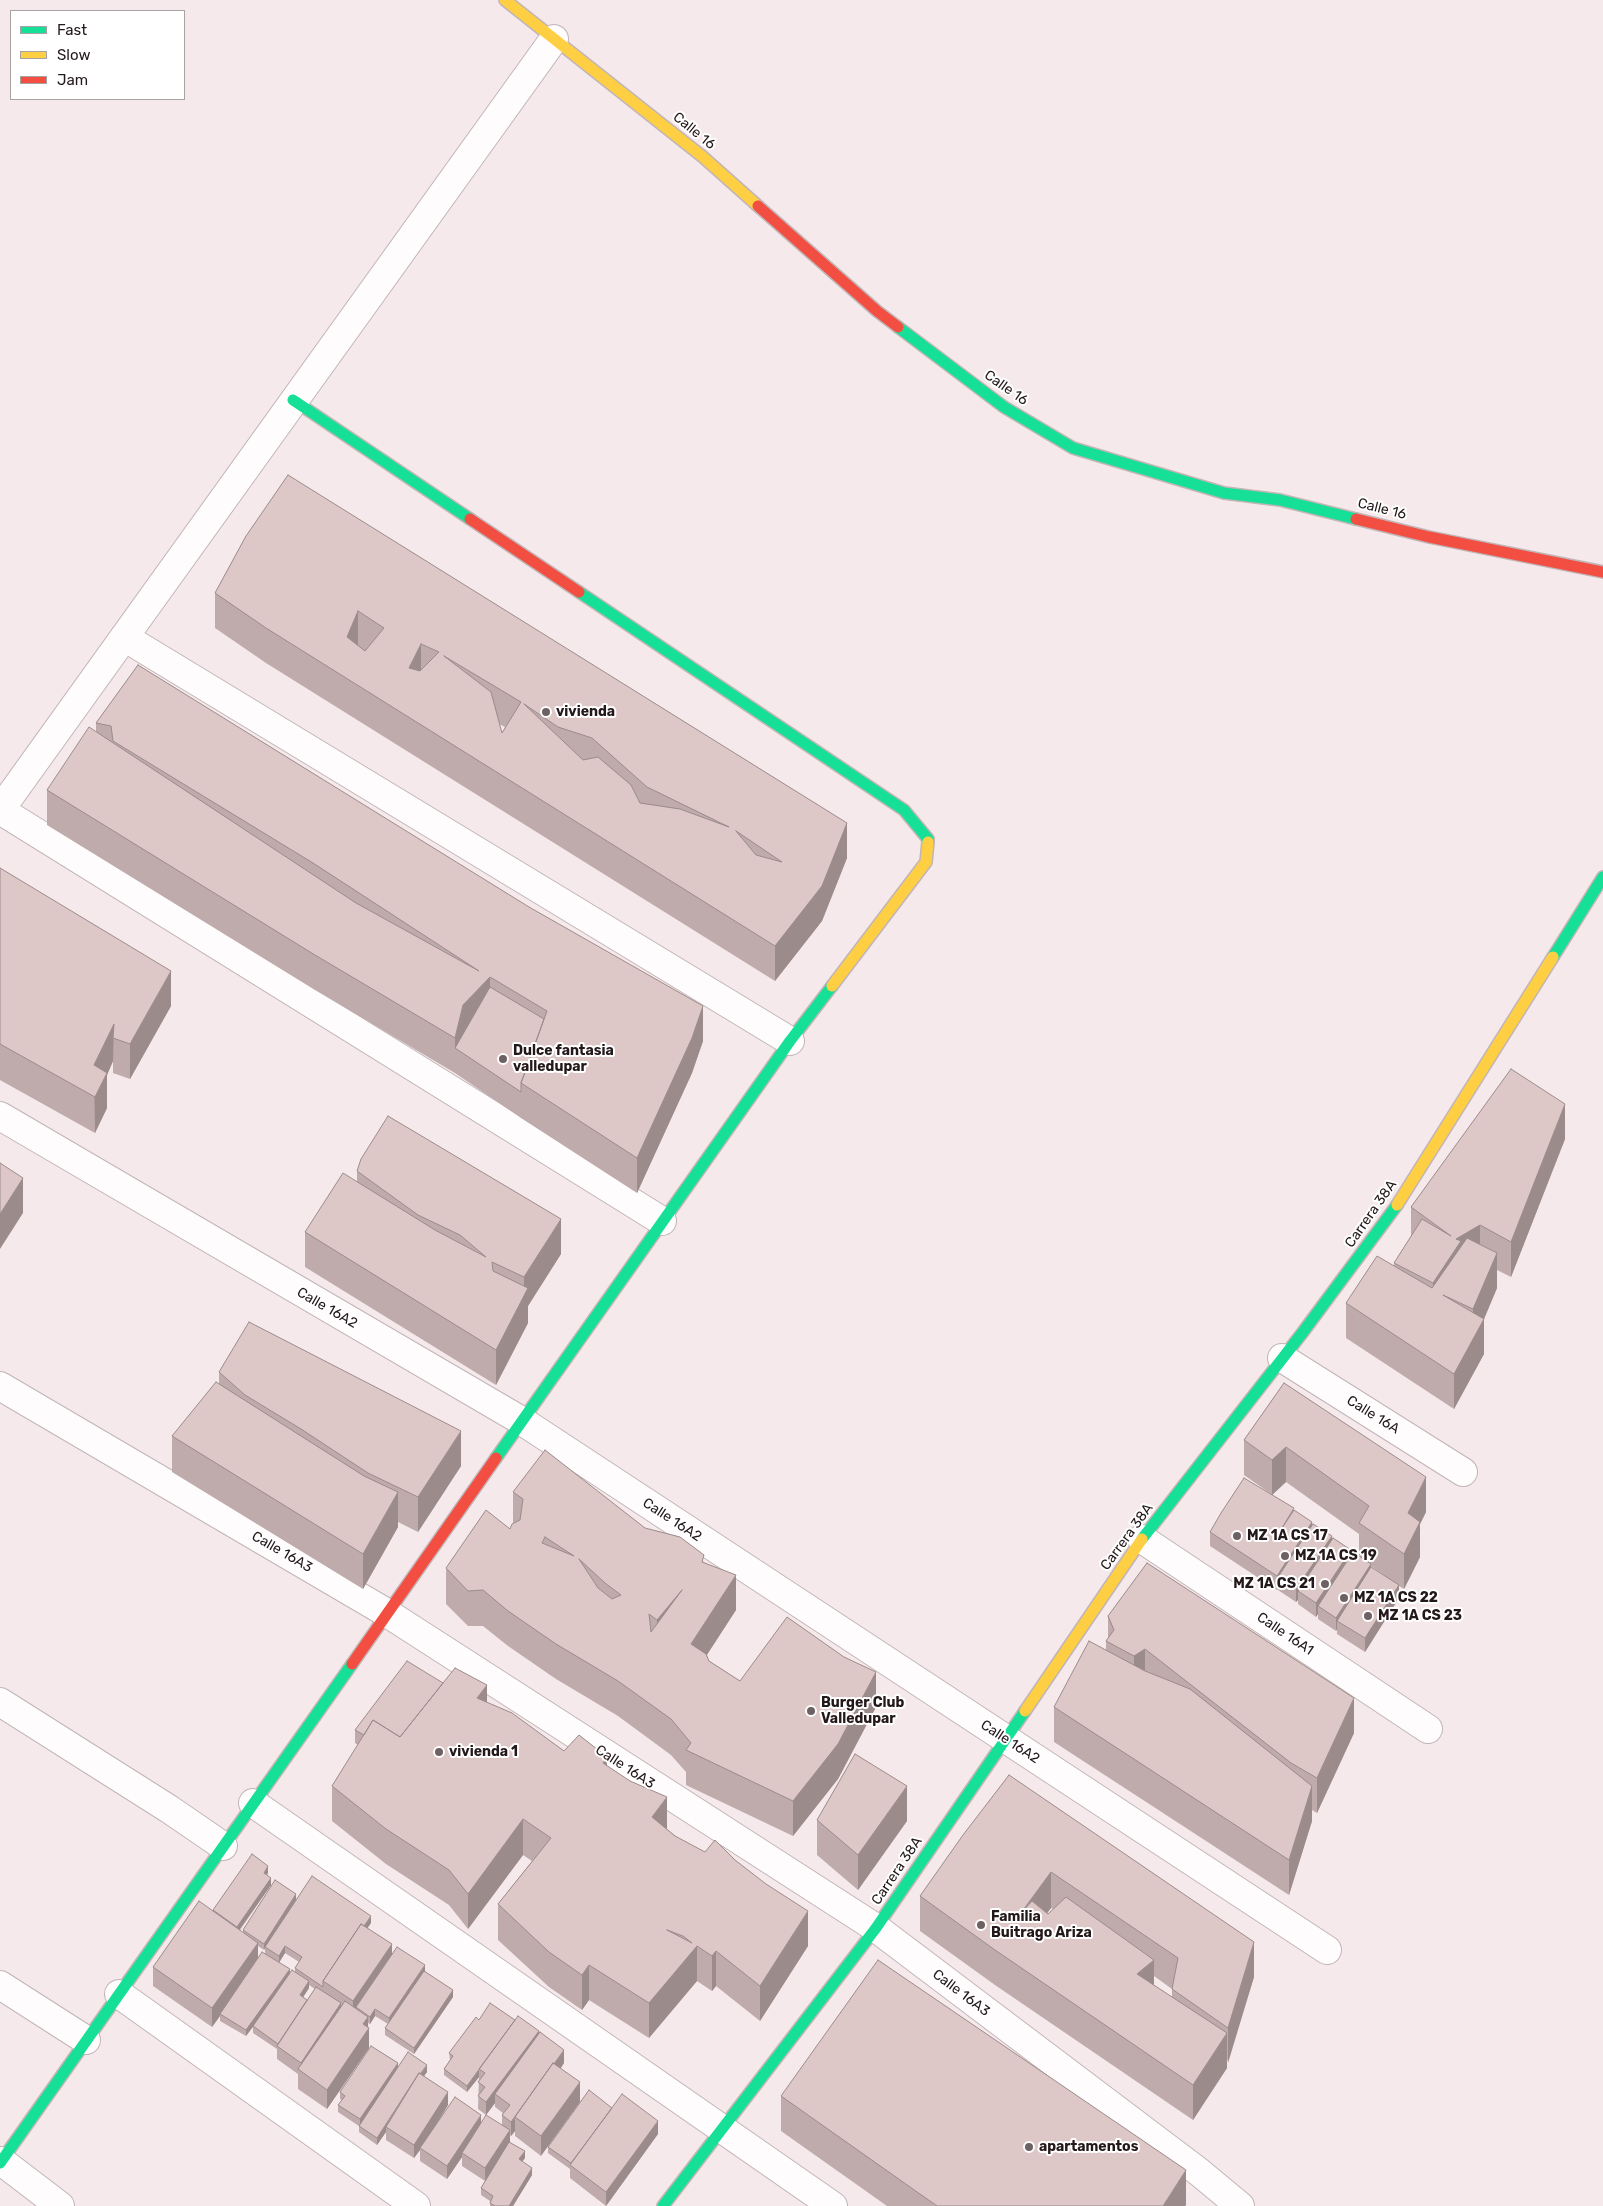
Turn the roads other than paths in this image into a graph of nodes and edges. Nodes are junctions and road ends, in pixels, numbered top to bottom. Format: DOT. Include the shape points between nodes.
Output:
graph roads {
  1 [pos="504,0"];
  2 [pos="554,39"];
  3 [pos="293,400"];
  4 [pos="1603,572"];
  5 [pos="124,637"];
  6 [pos="0,810"];
  7 [pos="1603,878"];
  8 [pos="790,1041"];
  9 [pos="0,1116"];
  10 [pos="662,1221"];
  11 [pos="1282,1358"];
  12 [pos="0,1386"];
  13 [pos="522,1421"];
  14 [pos="1463,1472"];
  15 [pos="1142,1539"];
  16 [pos="387,1613"];
  17 [pos="0,1702"];
  18 [pos="1428,1730"];
  19 [pos="1005,1739"];
  20 [pos="254,1803"];
  21 [pos="223,1846"];
  22 [pos="876,1928"];
  23 [pos="1327,1950"];
  24 [pos="0,1985"];
  25 [pos="119,1994"];
  26 [pos="86,2040"];
  27 [pos="722,2128"];
  28 [pos="0,2162"];
  29 [pos="60,2206"];
  30 [pos="416,2206"];
  31 [pos="663,2206"];
  32 [pos="833,2206"];
  33 [pos="1240,2206"];
  1 -- 2 [label="street, Calle 16"];
  2 -- 3 [label="street"];
  2 -- 4 [label="street, Calle 16" via="703,157 876,311 1004,406 1073,448 1224,493 1280,500 1429,537"];
  3 -- 5 [label="street"];
  3 -- 8 [label="street" via="904,810 928,839 926,862"];
  5 -- 6 [label="street"];
  5 -- 8 [label="street"];
  6 -- 10 [label="street"];
  7 -- 11 [label="street, Carrera 38A" via="1397,1205"];
  8 -- 10 [label="street"];
  9 -- 13 [label="street, Calle 16A2"];
  10 -- 13 [label="street"];
  11 -- 14 [label="street, Calle 16A"];
  11 -- 15 [label="street, Carrera 38A"];
  12 -- 16 [label="street, Calle 16A3"];
  13 -- 16 [label="street"];
  13 -- 19 [label="street, Calle 16A2"];
  15 -- 18 [label="street, Calle 16A1"];
  15 -- 19 [label="street, Carrera 38A"];
  16 -- 20 [label="street"];
  16 -- 22 [label="street, Calle 16A3"];
  17 -- 21 [label="street"];
  19 -- 22 [label="street, Carrera 38A"];
  19 -- 23 [label="street, Calle 16A2"];
  20 -- 21 [label="street"];
  20 -- 27 [label="street"];
  21 -- 25 [label="street"];
  22 -- 27 [label="street, Carrera 38A"];
  22 -- 33 [label="street, Calle 16A3"];
  24 -- 26 [label="street"];
  25 -- 26 [label="street"];
  25 -- 30 [label="street"];
  26 -- 28 [label="street"];
  27 -- 31 [label="street, Carrera 38A"];
  27 -- 32 [label="street"];
  28 -- 29 [label="street"];
}
